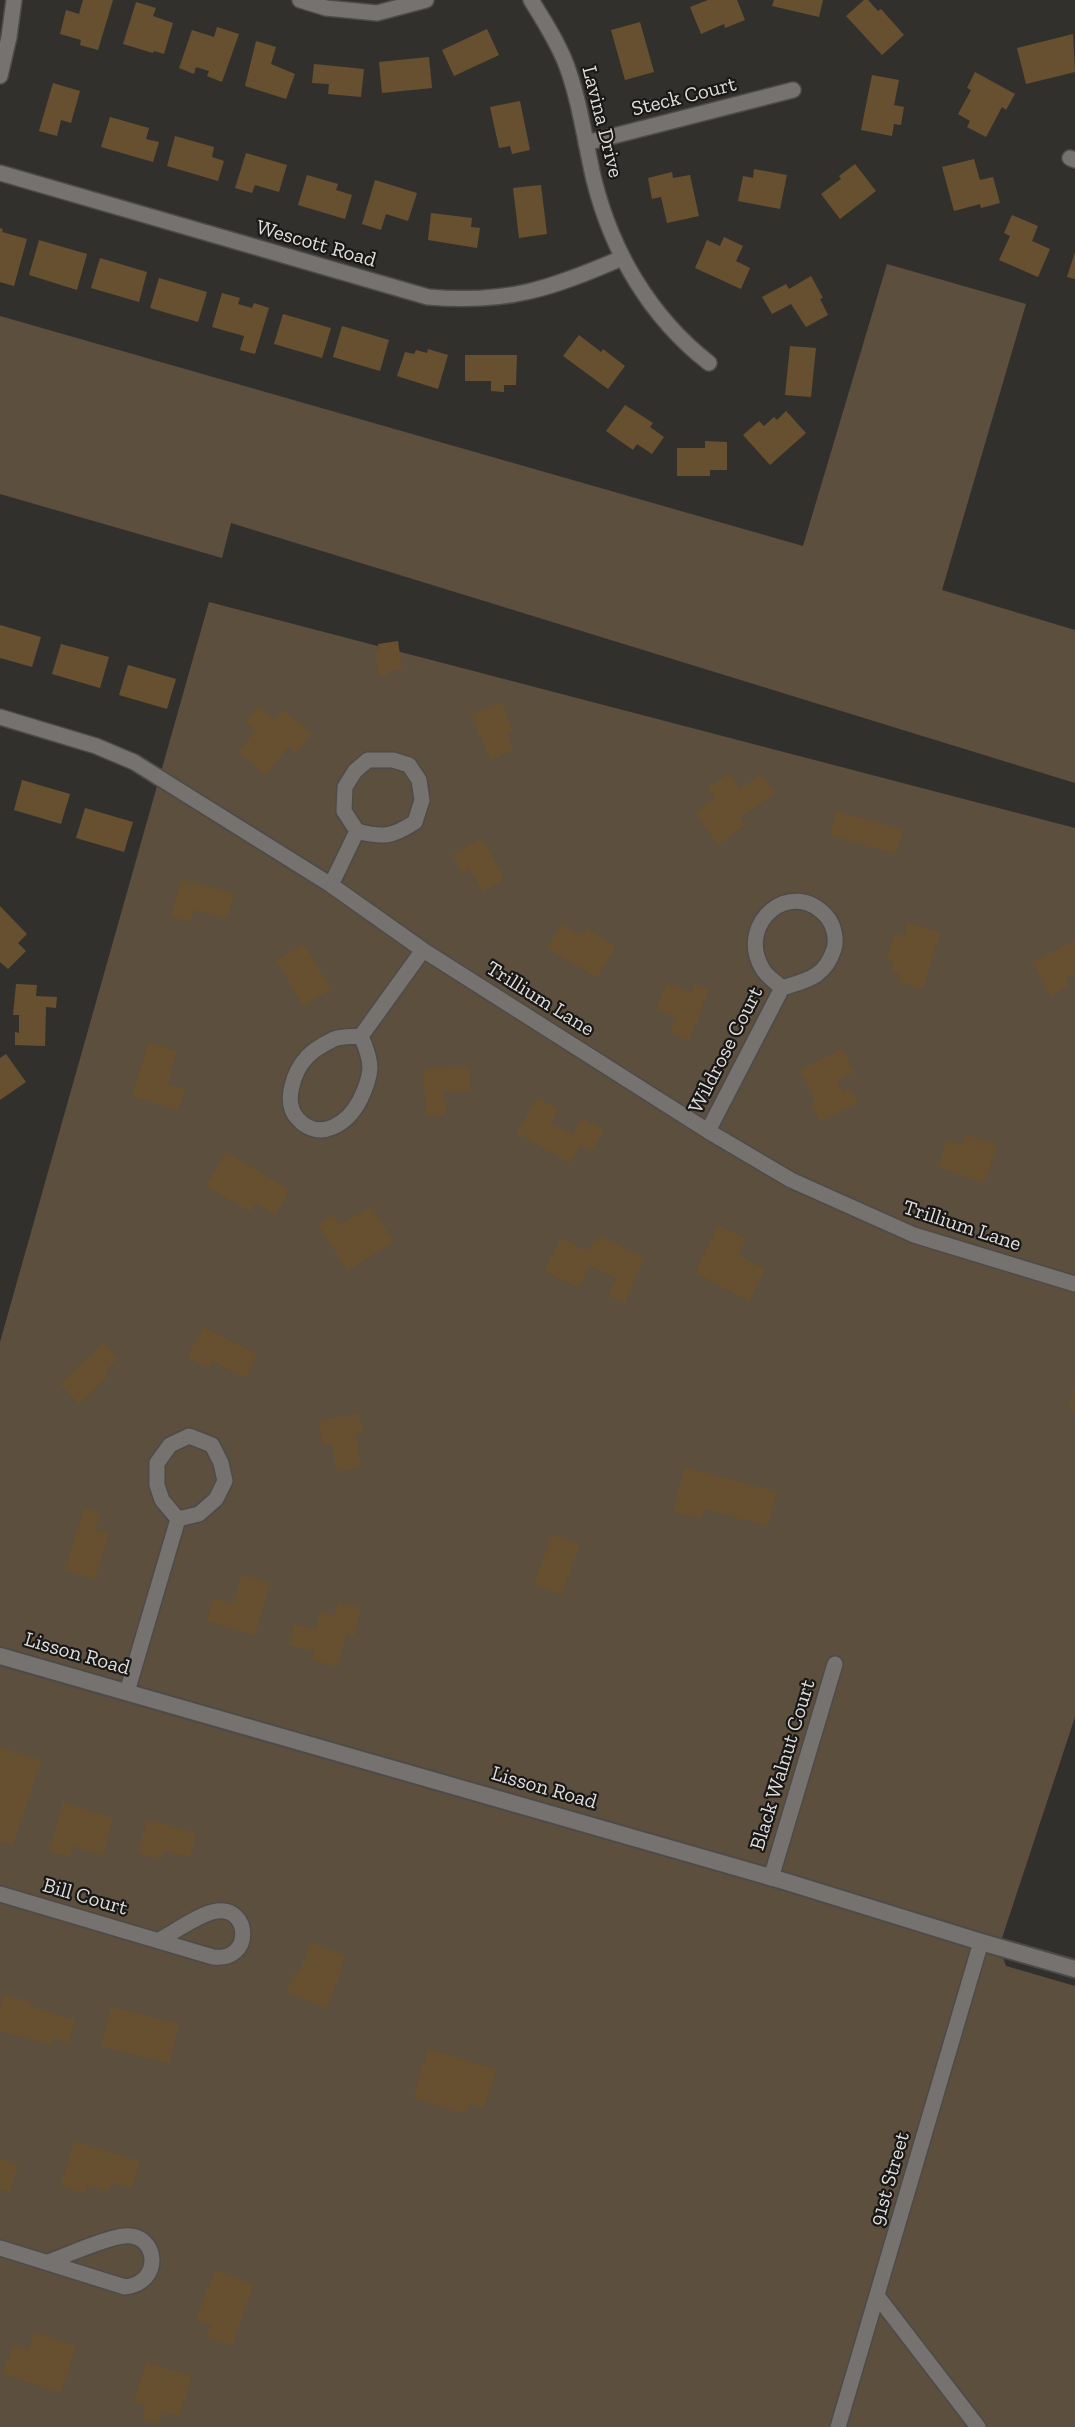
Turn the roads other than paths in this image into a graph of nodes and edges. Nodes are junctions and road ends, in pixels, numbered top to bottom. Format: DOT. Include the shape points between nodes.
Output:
graph roads {
  1 [pos="14,0"];
  2 [pos="300,0"];
  3 [pos="426,0"];
  4 [pos="531,0"];
  5 [pos="0,76"];
  6 [pos="793,90"];
  7 [pos="586,143"];
  8 [pos="0,173"];
  9 [pos="622,258"];
  10 [pos="709,363"];
  11 [pos="0,717"];
  12 [pos="357,831"];
  13 [pos="331,885"];
  14 [pos="423,950"];
  15 [pos="782,988"];
  16 [pos="361,1036"];
  17 [pos="708,1131"];
  18 [pos="1075,1284"];
  19 [pos="178,1519"];
  20 [pos="0,1656"];
  21 [pos="835,1664"];
  22 [pos="127,1692"];
  23 [pos="771,1878"];
  24 [pos="0,1893"];
  25 [pos="159,1940"];
  26 [pos="981,1942"];
  27 [pos="1075,1969"];
  28 [pos="0,2248"];
  29 [pos="48,2262"];
  30 [pos="878,2297"];
  31 [pos="838,2427"];
  32 [pos="978,2427"];
  1 -- 5 [label="street"];
  2 -- 3 [label="street" via="326,8 377,13"];
  4 -- 7 [label="street, Lavina Drive" via="567,65"];
  6 -- 7 [label="street, Steck Court"];
  7 -- 9 [label="street, Lavina Drive" via="601,206"];
  8 -- 9 [label="street, Wescott Road" via="428,297 516,296 573,279"];
  9 -- 10 [label="street, Lavina Drive" via="670,328"];
  11 -- 13 [label="street, Trillium Lane" via="96,746 134,762"];
  12 -- 12 [label="street" via="344,811 345,787 355,771 368,760 393,760 409,765 419,780 422,800 415,822 397,833 379,837"];
  12 -- 13 [label="street"];
  13 -- 14 [label="street, Trillium Lane"];
  14 -- 16 [label="street"];
  14 -- 17 [label="street, Trillium Lane"];
  15 -- 15 [label="street, Wildrose Court" via="763,970 755,951 757,930 770,910 790,902 807,902 831,921 836,943 830,961 816,977"];
  15 -- 17 [label="street, Wildrose Court"];
  16 -- 16 [label="street" via="371,1058 368,1084 354,1113 334,1128 315,1129 297,1119 290,1087 307,1056 336,1038"];
  17 -- 18 [label="street, Trillium Lane" via="791,1180 914,1235"];
  19 -- 19 [label="street" via="162,1500 157,1463 170,1445 189,1436 212,1445 222,1463 225,1481 216,1499 199,1514"];
  19 -- 22 [label="street"];
  20 -- 22 [label="street, Lisson Road"];
  21 -- 23 [label="street, Black Walnut Court"];
  22 -- 23 [label="street, Lisson Road"];
  23 -- 26 [label="street, Lisson Road"];
  24 -- 25 [label="street, Bill Court"];
  25 -- 25 [label="street, Bill Court" via="220,1958 235,1952 243,1932 231,1913 216,1911"];
  26 -- 27 [label="street, Lisson Road"];
  26 -- 30 [label="street, 91st Street"];
  28 -- 29 [label="street"];
  29 -- 29 [label="street" via="125,2287 147,2277 152,2261 151,2252 140,2239 124,2236"];
  30 -- 31 [label="street, 91st Street"];
  30 -- 32 [label="street"];
}
